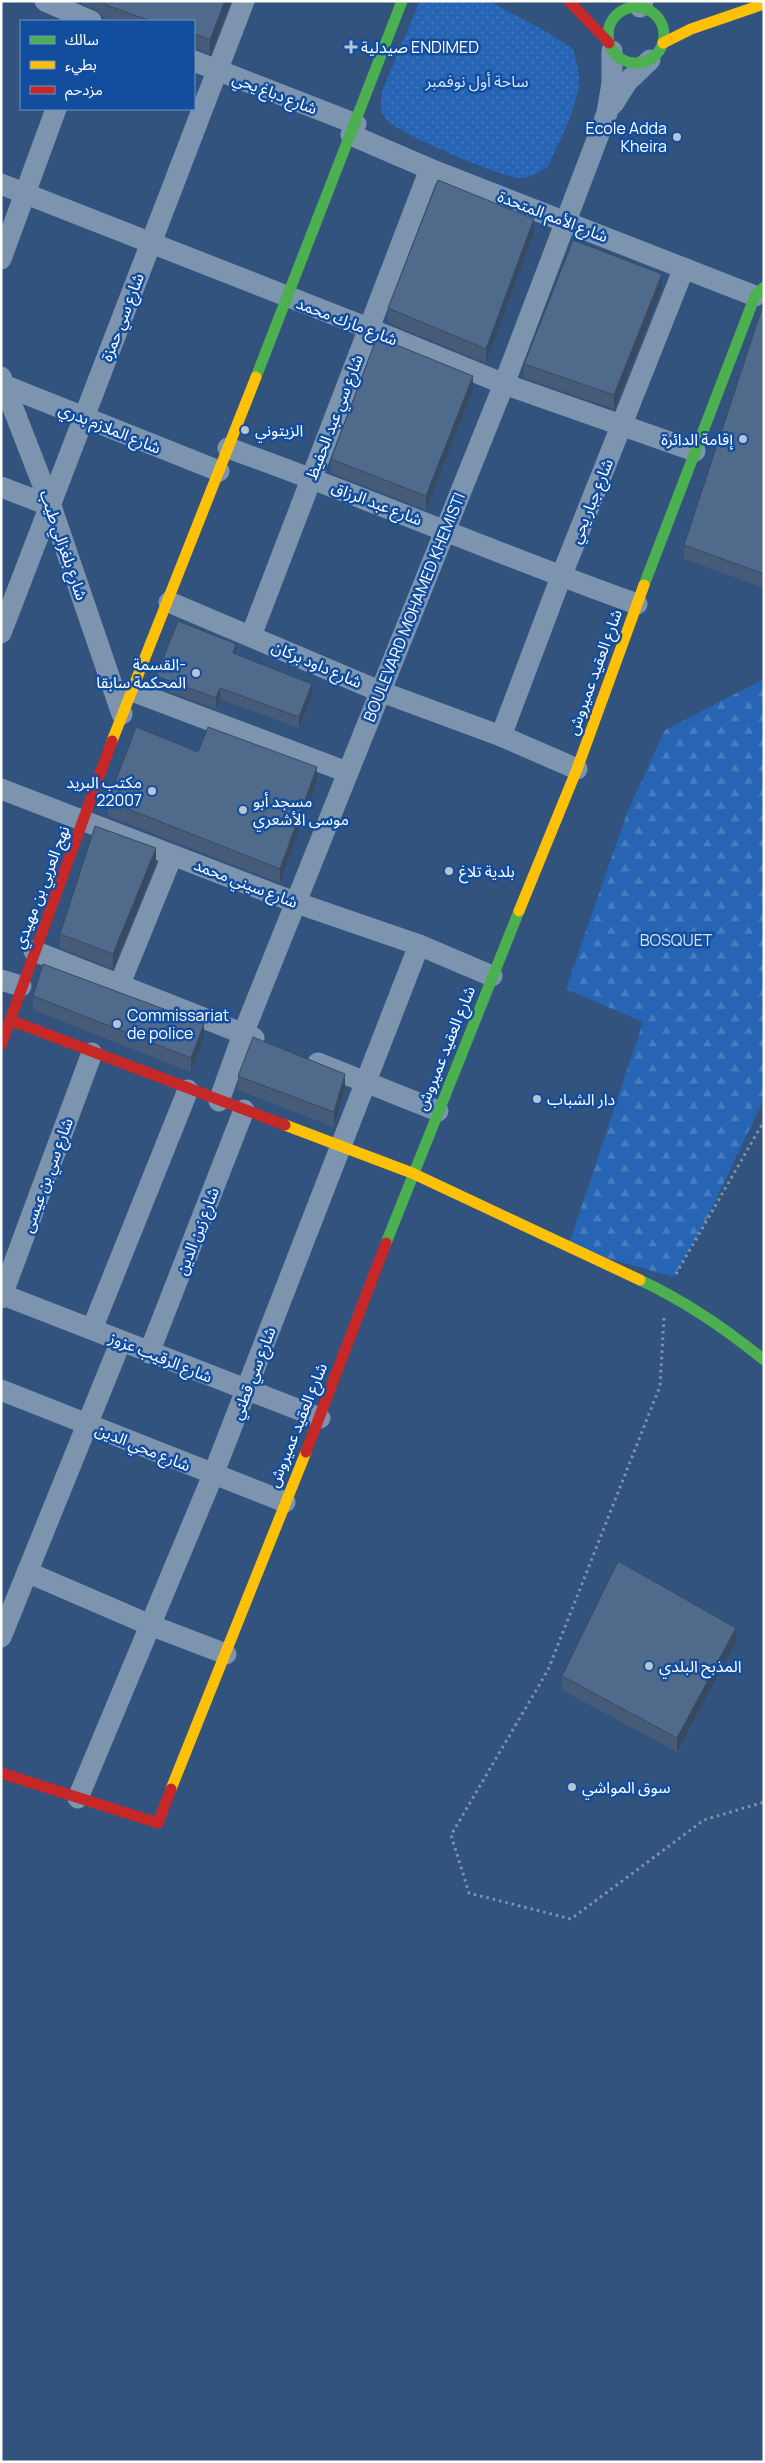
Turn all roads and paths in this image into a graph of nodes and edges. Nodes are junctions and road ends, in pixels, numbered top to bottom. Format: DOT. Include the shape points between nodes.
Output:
graph roads {
  1 [pos="45,1"];
  2 [pos="244,1"];
  3 [pos="402,1"];
  4 [pos="569,1"];
  5 [pos="614,4"];
  6 [pos="764,4"];
  7 [pos="643,8"];
  8 [pos="729,14"];
  9 [pos="88,20"];
  10 [pos="610,47"];
  11 [pos="657,52"];
  12 [pos="195,61"];
  13 [pos="217,70"];
  14 [pos="56,110"];
  15 [pos="607,113"];
  16 [pos="354,130"];
  17 [pos="430,169"];
  18 [pos="1,184"];
  19 [pos="24,193"];
  20 [pos="566,221"];
  21 [pos="151,243"];
  22 [pos="1,259"];
  23 [pos="684,268"];
  24 [pos="760,291"];
  25 [pos="286,298"];
  26 [pos="368,328"];
  27 [pos="2,382"];
  28 [pos="504,384"];
  29 [pos="84,417"];
  30 [pos="623,424"];
  31 [pos="228,448"];
  32 [pos="695,451"];
  33 [pos="219,471"];
  34 [pos="311,478"];
  35 [pos="1,487"];
  36 [pos="51,506"];
  37 [pos="445,530"];
  38 [pos="561,577"];
  39 [pos="169,602"];
  40 [pos="637,604"];
  41 [pos="1,634"];
  42 [pos="250,636"];
  43 [pos="132,691"];
  44 [pos="379,691"];
  45 [pos="122,714"];
  46 [pos="501,736"];
  47 [pos="577,768"];
  48 [pos="348,772"];
  49 [pos="1,789"];
  50 [pos="84,822"];
  51 [pos="172,856"];
  52 [pos="297,903"];
  53 [pos="419,945"];
  54 [pos="34,951"];
  55 [pos="492,976"];
  56 [pos="11,983"];
  57 [pos="119,986"];
  58 [pos="10,1020"];
  59 [pos="243,1034"];
  60 [pos="1,1044"];
  61 [pos="269,1044"];
  62 [pos="92,1053"];
  63 [pos="304,1058"];
  64 [pos="364,1081"];
  65 [pos="188,1090"];
  66 [pos="219,1101"];
  67 [pos="244,1110"];
  68 [pos="438,1111"];
  69 [pos="764,1121"];
  70 [pos="340,1145"];
  71 [pos="412,1173"];
  72 [pos="666,1292"];
  73 [pos="2,1295"];
  74 [pos="92,1329"];
  75 [pos="121,1341"];
  76 [pos="149,1353"];
  77 [pos="764,1360"];
  78 [pos="1,1390"];
  79 [pos="246,1391"];
  80 [pos="320,1418"];
  81 [pos="88,1424"];
  82 [pos="213,1475"];
  83 [pos="285,1502"];
  84 [pos="28,1572"];
  85 [pos="150,1624"];
  86 [pos="1,1637"];
  87 [pos="226,1654"];
  88 [pos="1,1774"];
  89 [pos="78,1798"];
  90 [pos="764,1802"];
  1 -- 9 [label="street"];
  2 -- 13 [label="street, شارع سي حمزة"];
  3 -- 16 [label="street, نهج العربي بن مهيدي"];
  4 -- 10 [label="street"];
  5 -- 7 [label="street"];
  6 -- 8 [label="street"];
  7 -- 8 [label="street" via="678,18"];
  7 -- 10 [label="street" via="617,14 608,35"];
  7 -- 11 [label="street" via="664,30"];
  8 -- 11 [label="street" via="691,29"];
  10 -- 11 [label="street" via="630,63 640,63"];
  10 -- 15 [label="street" via="612,83"];
  11 -- 15 [label="street" via="627,82"];
  12 -- 13 [label="street, شارع دباغ يحي"];
  13 -- 16 [label="street, شارع دباغ يحي"];
  13 -- 21 [label="street, شارع سي حمزة"];
  14 -- 19 [label="street"];
  15 -- 20 [label="street, BOULEVARD MOHAMED KHEMISTI"];
  16 -- 17 [label="street, شارع الأمم المتحدة"];
  16 -- 25 [label="street, نهج العربي بن مهيدي"];
  17 -- 20 [label="street, شارع الأمم المتحدة"];
  17 -- 26 [label="street, شارع سي عبد الحفيظ"];
  18 -- 19 [label="street, شارع مارك محمد"];
  19 -- 21 [label="street, شارع مارك محمد"];
  19 -- 22 [label="street"];
  20 -- 23 [label="street, شارع الأمم المتحدة"];
  20 -- 28 [label="street, BOULEVARD MOHAMED KHEMISTI"];
  21 -- 25 [label="street, شارع مارك محمد"];
  21 -- 29 [label="street, شارع سي حمزة"];
  23 -- 24 [label="street, شارع الأمم المتحدة"];
  23 -- 30 [label="street, شارع جبار يحي"];
  24 -- 32 [label="street, شارع العقيد عميروش"];
  25 -- 26 [label="street, شارع مارك محمد"];
  25 -- 31 [label="street, نهج العربي بن مهيدي"];
  26 -- 28 [label="street, شارع مارك محمد"];
  26 -- 34 [label="street, شارع سي عبد الحفيظ"];
  27 -- 29 [label="street, شارع الملازم بدري"];
  27 -- 36 [label="street, شارع بلغزالي طيب"];
  28 -- 30 [label="street, شارع مارك محمد"];
  28 -- 37 [label="street, BOULEVARD MOHAMED KHEMISTI"];
  29 -- 33 [label="street, شارع الملازم بدري"];
  29 -- 36 [label="street, شارع سي حمزة"];
  30 -- 32 [label="street, شارع مارك محمد"];
  30 -- 38 [label="street, شارع جبار يحي"];
  31 -- 33 [label="street, نهج العربي بن مهيدي"];
  31 -- 34 [label="street, شارع عبد الرزاق"];
  32 -- 40 [label="street, شارع العقيد عميروش"];
  33 -- 39 [label="street, نهج العربي بن مهيدي"];
  34 -- 37 [label="street, شارع عبد الرزاق"];
  34 -- 42 [label="street, شارع سي عبد الحفيظ"];
  35 -- 36 [label="street"];
  36 -- 41 [label="street, شارع سي حمزة"];
  36 -- 45 [label="street, شارع بلغزالي طيب"];
  37 -- 38 [label="street, شارع عبد الرزاق"];
  37 -- 44 [label="street, BOULEVARD MOHAMED KHEMISTI"];
  38 -- 40 [label="street, شارع عبد الرزاق"];
  38 -- 46 [label="street, شارع جبار يحي"];
  39 -- 42 [label="street, شارع داود بركان"];
  39 -- 43 [label="street, نهج العربي بن مهيدي"];
  40 -- 47 [label="street, شارع العقيد عميروش"];
  42 -- 44 [label="street, شارع داود بركان"];
  43 -- 45 [label="street, نهج العربي بن مهيدي"];
  43 -- 48 [label="street"];
  44 -- 46 [label="street, شارع داود بركان"];
  44 -- 48 [label="street, BOULEVARD MOHAMED KHEMISTI"];
  45 -- 50 [label="street, نهج العربي بن مهيدي"];
  46 -- 47 [label="street, شارع داود بركان"];
  47 -- 55 [label="street, شارع العقيد عميروش"];
  48 -- 52 [label="street, BOULEVARD MOHAMED KHEMISTI"];
  49 -- 50 [label="street, شارع سيني محمد"];
  50 -- 51 [label="street, شارع سيني محمد"];
  50 -- 54 [label="street, نهج العربي بن مهيدي"];
  51 -- 52 [label="street, شارع سيني محمد"];
  51 -- 57 [label="street"];
  52 -- 53 [label="street, شارع سيني محمد"];
  52 -- 59 [label="street, BOULEVARD MOHAMED KHEMISTI"];
  53 -- 55 [label="street, شارع سيني محمد"];
  53 -- 64 [label="street, شارع سي قطني"];
  54 -- 56 [label="street, نهج العربي بن مهيدي"];
  54 -- 57 [label="street"];
  55 -- 68 [label="street, شارع العقيد عميروش"];
  56 -- 58 [label="street, نهج العربي بن مهيدي"];
  57 -- 59 [label="street"];
  58 -- 60 [label="street, نهج العربي بن مهيدي"];
  58 -- 62 [label="street"];
  59 -- 61 [label="street"];
  59 -- 66 [label="street, BOULEVARD MOHAMED KHEMISTI"];
  62 -- 65 [label="street"];
  62 -- 73 [label="street, شارع سي بن عيسى"];
  63 -- 64 [label="street"];
  64 -- 68 [label="street"];
  64 -- 70 [label="street, شارع سي قطني"];
  65 -- 66 [label="street"];
  65 -- 74 [label="street"];
  66 -- 67 [label="street"];
  67 -- 70 [label="street"];
  67 -- 76 [label="street, شارع زين الدين"];
  68 -- 71 [label="street, شارع العقيد عميروش"];
  69 -- 72 [label="path"];
  70 -- 71 [label="street"];
  70 -- 79 [label="street, شارع سي قطني"];
  71 -- 72 [label="street"];
  71 -- 80 [label="street, شارع العقيد عميروش"];
  72 -- 77 [label="street" via="732,1334"];
  72 -- 90 [label="path" via="660,1386 552,1661 451,1835 469,1893 571,1918 704,1820"];
  73 -- 74 [label="street, شارع الرقيب عزوز"];
  74 -- 75 [label="street, شارع الرقيب عزوز"];
  75 -- 76 [label="street, شارع الرقيب عزوز"];
  75 -- 81 [label="street"];
  76 -- 79 [label="street, شارع الرقيب عزوز"];
  78 -- 81 [label="street, شارع محي الدين"];
  79 -- 80 [label="street, شارع الرقيب عزوز"];
  79 -- 82 [label="street, شارع سي قطني"];
  80 -- 83 [label="street, شارع العقيد عميروش"];
  81 -- 82 [label="street, شارع محي الدين"];
  81 -- 84 [label="street"];
  82 -- 83 [label="street, شارع محي الدين"];
  82 -- 85 [label="street, شارع سي قطني"];
  83 -- 87 [label="street, شارع العقيد عميروش"];
  84 -- 85 [label="street"];
  84 -- 86 [label="street"];
  85 -- 87 [label="street"];
  85 -- 89 [label="street, شارع سي قطني"];
  87 -- 89 [label="street, شارع العقيد عميروش" via="158,1823"];
  88 -- 89 [label="street"];
}
